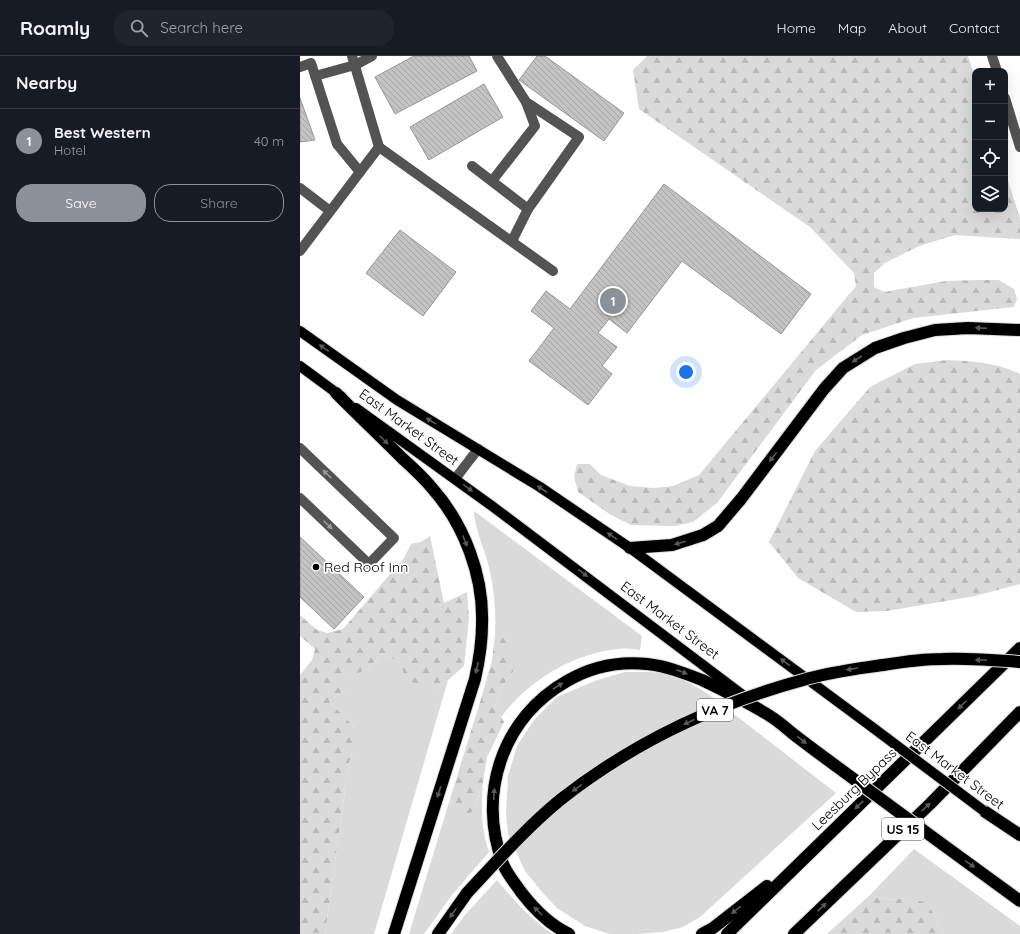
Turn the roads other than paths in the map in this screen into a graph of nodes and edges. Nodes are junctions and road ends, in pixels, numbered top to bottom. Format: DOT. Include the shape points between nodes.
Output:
graph roads {
  1 [pos="372,56"];
  2 [pos="497,56"];
  3 [pos="992,56"];
  4 [pos="353,61"];
  5 [pos="300,67"];
  6 [pos="995,68"];
  7 [pos="315,76"];
  8 [pos="526,102"];
  9 [pos="1007,104"];
  10 [pos="379,147"];
  11 [pos="1020,147"];
  12 [pos="472,166"];
  13 [pos="360,172"];
  14 [pos="492,181"];
  15 [pos="300,188"];
  16 [pos="528,209"];
  17 [pos="330,211"];
  18 [pos="512,241"];
  19 [pos="300,251"];
  20 [pos="553,271"];
  21 [pos="1020,330"];
  22 [pos="300,331"];
  23 [pos="300,366"];
  24 [pos="336,393"];
  25 [pos="300,448"];
  26 [pos="478,449"];
  27 [pos="455,479"];
  28 [pos="300,498"];
  29 [pos="630,548"];
  30 [pos="1020,648"];
  31 [pos="1020,662"];
  32 [pos="1020,713"];
  33 [pos="771,716"];
  34 [pos="984,811"];
  35 [pos="1020,836"];
  36 [pos="821,843"];
  37 [pos="1020,901"];
  38 [pos="394,934"];
  39 [pos="438,934"];
  40 [pos="570,934"];
  41 [pos="702,934"];
  42 [pos="727,934"];
  43 [pos="794,934"];
  1 -- 4 [label="street"];
  2 -- 8 [label="street"];
  3 -- 6 [label="street"];
  4 -- 7 [label="street"];
  4 -- 10 [label="street"];
  5 -- 7 [label="street" via="311,63"];
  7 -- 13 [label="street" via="337,144"];
  8 -- 14 [label="street" via="535,126"];
  8 -- 16 [label="street" via="579,137"];
  9 -- 11 [label="street"];
  10 -- 13 [label="street"];
  10 -- 18 [label="street"];
  12 -- 14 [label="street"];
  13 -- 17 [label="street"];
  14 -- 16 [label="street"];
  15 -- 17 [label="street"];
  16 -- 18 [label="street"];
  17 -- 19 [label="street"];
  18 -- 20 [label="street"];
  21 -- 29 [label="highway, one-way" via="936,330 875,348 842,368 718,526 703,535 672,545"];
  26 -- 22 [label="main road, East Market Street, one-way" via="397,400"];
  23 -- 24 [label="main road, East Market Street"];
  24 -- 27 [label="main road, East Market Street"];
  24 -- 38 [label="highway, one-way" via="432,487 464,537 474,564 480,594 483,624 481,652 475,679"];
  28 -- 25 [label="street, one-way" via="369,564 394,538"];
  26 -- 27 [label="street"];
  29 -- 26 [label="main road, East Market Street, one-way"];
  27 -- 33 [label="main road, East Market Street, one-way"];
  34 -- 29 [label="main road, East Market Street, one-way, bridge"];
  30 -- 36 [label="highway, Leesburg Bypass, one-way"];
  31 -- 39 [label="highway, VA 7, one-way, bridge" via="942,658 847,670 803,679 758,694 673,729 623,756 560,800 525,831 467,893"];
  43 -- 32 [label="highway, US 15, one-way" via="930,804"];
  33 -- 37 [label="highway, East Market Street, one-way, bridge"];
  40 -- 33 [label="highway, one-way" via="545,918 527,900 504,865 496,838 493,792 498,766 516,728 535,704 554,688 578,674 622,663 646,663 681,671 722,689"];
  34 -- 35 [label="highway"];
  36 -- 41 [label="highway, one-way"];
  36 -- 42 [label="highway, Leesburg Bypass"];
}
